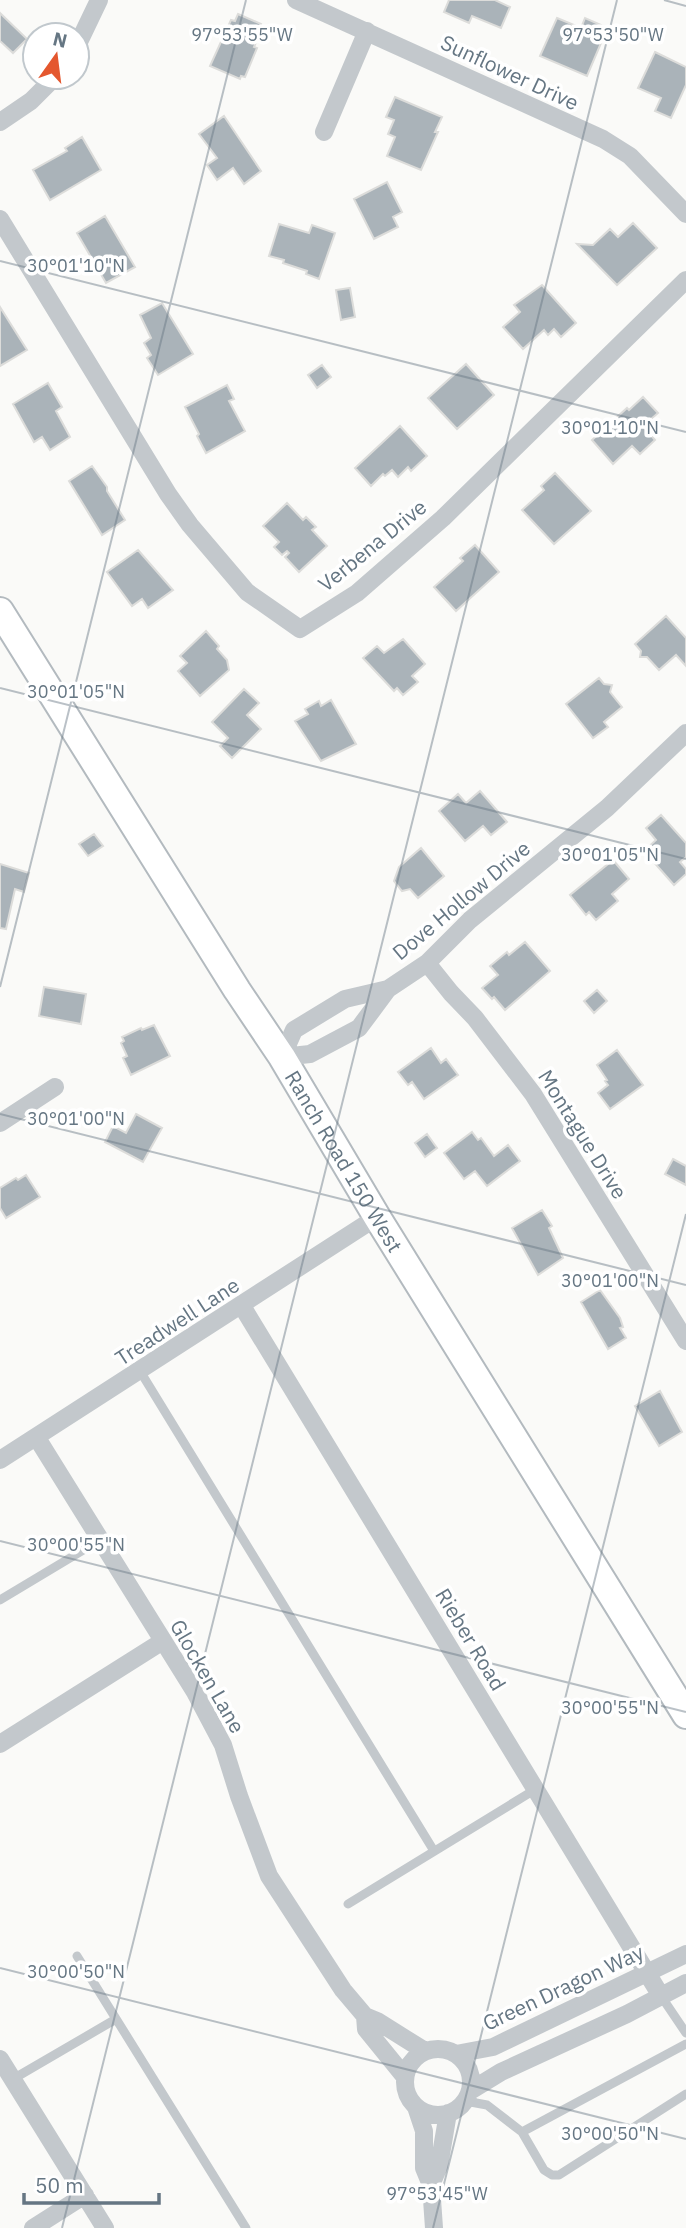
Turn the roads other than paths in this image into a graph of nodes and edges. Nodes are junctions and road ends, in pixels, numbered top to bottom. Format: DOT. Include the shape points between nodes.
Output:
graph roads {
  1 [pos="99,0"];
  2 [pos="296,0"];
  3 [pos="89,21"];
  4 [pos="367,31"];
  5 [pos="41,91"];
  6 [pos="0,122"];
  7 [pos="324,132"];
  8 [pos="686,214"];
  9 [pos="0,219"];
  10 [pos="686,280"];
  11 [pos="0,611"];
  12 [pos="686,733"];
  13 [pos="426,963"];
  14 [pos="388,989"];
  15 [pos="282,1056"];
  16 [pos="55,1087"];
  17 [pos="0,1122"];
  18 [pos="377,1217"];
  19 [pos="242,1306"];
  20 [pos="686,1342"];
  21 [pos="140,1371"];
  22 [pos="37,1438"];
  23 [pos="0,1460"];
  24 [pos="100,1540"];
  25 [pos="0,1600"];
  26 [pos="163,1642"];
  27 [pos="686,1715"];
  28 [pos="0,1744"];
  29 [pos="536,1789"];
  30 [pos="434,1851"];
  31 [pos="348,1904"];
  32 [pos="686,1954"];
  33 [pos="77,1956"];
  34 [pos="648,1974"];
  35 [pos="686,1983"];
  36 [pos="661,1996"];
  37 [pos="365,2016"];
  38 [pos="116,2019"];
  39 [pos="686,2033"];
  40 [pos="686,2044"];
  41 [pos="425,2051"];
  42 [pos="456,2054"];
  43 [pos="0,2059"];
  44 [pos="405,2077"];
  45 [pos="13,2079"];
  46 [pos="686,2094"];
  47 [pos="467,2096"];
  48 [pos="416,2107"];
  49 [pos="448,2113"];
  50 [pos="522,2132"];
  51 [pos="431,2185"];
  52 [pos="85,2196"];
  53 [pos="33,2228"];
  54 [pos="105,2228"];
  55 [pos="246,2228"];
  56 [pos="434,2228"];
  1 -- 3 [label="street"];
  2 -- 4 [label="street, Sunflower Drive"];
  4 -- 7 [label="street"];
  4 -- 8 [label="street, Sunflower Drive" via="603,139 630,156"];
  5 -- 6 [label="street"];
  9 -- 10 [label="street, Verbena Drive" via="190,525 247,592 300,629 357,593 443,517"];
  11 -- 15 [label="main road, Ranch Road 150 West"];
  12 -- 13 [label="street, Dove Hollow Drive" via="607,808 470,920"];
  13 -- 14 [label="street, Dove Hollow Drive"];
  13 -- 20 [label="street, Montague Drive" via="533,1094"];
  14 -- 15 [label="street, Dove Hollow Drive" via="359,1028 310,1054"];
  14 -- 15 [label="street, Dove Hollow Drive" via="345,999 294,1030"];
  15 -- 18 [label="main road, Ranch Road 150 West"];
  16 -- 17 [label="street"];
  18 -- 19 [label="street, Treadwell Lane"];
  18 -- 27 [label="main road, Ranch Road 150 West"];
  19 -- 21 [label="street, Treadwell Lane"];
  19 -- 29 [label="street, Rieber Road"];
  21 -- 22 [label="street, Treadwell Lane"];
  21 -- 30 [label="lane"];
  22 -- 23 [label="street, Treadwell Lane"];
  22 -- 24 [label="street, Glocken Lane"];
  24 -- 25 [label="lane"];
  24 -- 26 [label="street, Glocken Lane"];
  26 -- 28 [label="street"];
  26 -- 37 [label="street, Glocken Lane" via="223,1745 269,1877"];
  29 -- 30 [label="lane"];
  29 -- 34 [label="street, Rieber Road"];
  30 -- 31 [label="lane"];
  32 -- 34 [label="street, Green Dragon Way"];
  33 -- 38 [label="lane"];
  34 -- 36 [label="street, Rieber Road"];
  34 -- 42 [label="street, Green Dragon Way" via="493,2048"];
  35 -- 36 [label="street"];
  36 -- 39 [label="lane"];
  36 -- 47 [label="street" via="501,2072"];
  37 -- 41 [label="street, Glocken Lane"];
  37 -- 44 [label="street, Glocken Lane" via="366,2029"];
  38 -- 45 [label="lane"];
  38 -- 55 [label="lane"];
  40 -- 50 [label="lane"];
  41 -- 42 [label="street" via="435,2048"];
  41 -- 44 [label="street" via="408,2066"];
  42 -- 47 [label="street" via="469,2070"];
  43 -- 45 [label="street"];
  44 -- 48 [label="street" via="405,2088"];
  45 -- 52 [label="street"];
  46 -- 50 [label="lane" via="559,2175 544,2170"];
  47 -- 49 [label="street"];
  47 -- 50 [label="lane"];
  48 -- 49 [label="street" via="437,2115"];
  48 -- 51 [label="street" via="424,2131 424,2168"];
  49 -- 51 [label="street"];
  51 -- 56 [label="street"];
  52 -- 53 [label="street"];
  52 -- 54 [label="street"];
}
